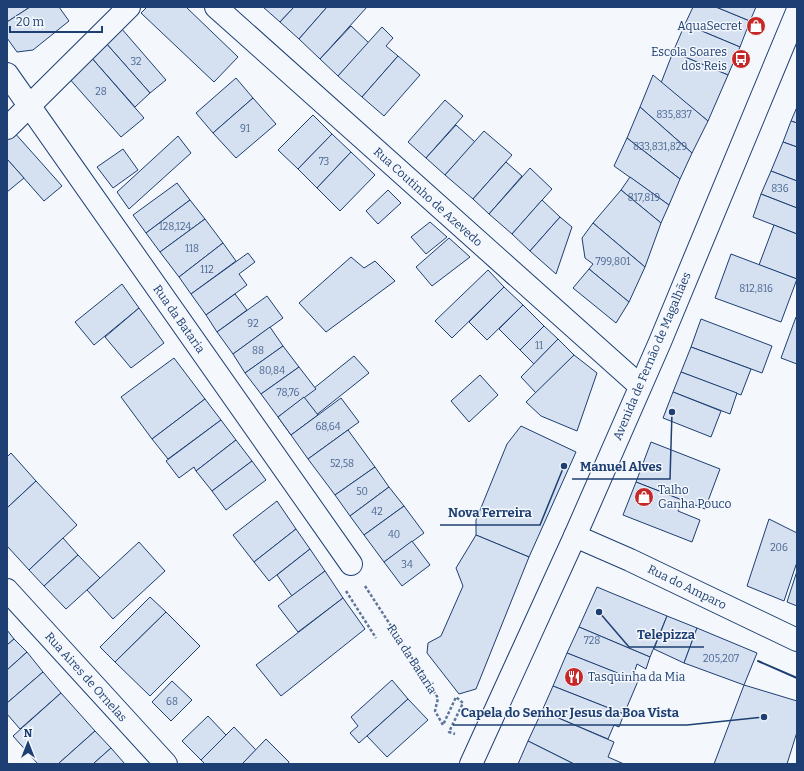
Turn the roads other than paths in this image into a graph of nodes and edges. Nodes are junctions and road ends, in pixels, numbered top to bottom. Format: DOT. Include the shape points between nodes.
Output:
graph roads {
  1 [pos="129,7"];
  2 [pos="216,7"];
  3 [pos="797,12"];
  4 [pos="7,74"];
  5 [pos="30,107"];
  6 [pos="7,128"];
  7 [pos="640,386"];
  8 [pos="575,536"];
  9 [pos="351,564"];
  10 [pos="7,590"];
  11 [pos="797,640"];
  12 [pos="166,764"];
  13 [pos="471,764"];
  1 -- 5 [label="street"];
  2 -- 7 [label="street, Rua Coutinho de Azevedo"];
  3 -- 7 [label="street, Avenida de Fernão de Magalhães"];
  4 -- 5 [label="street, Rua da Bataria"];
  5 -- 6 [label="street"];
  5 -- 9 [label="street, Rua da Bataria"];
  7 -- 8 [label="street, Avenida de Fernão de Magalhães"];
  8 -- 11 [label="street, Rua do Amparo"];
  8 -- 13 [label="street, Avenida de Fernão de Magalhães"];
  10 -- 12 [label="street, Rua Aires de Ornelas"];
}
